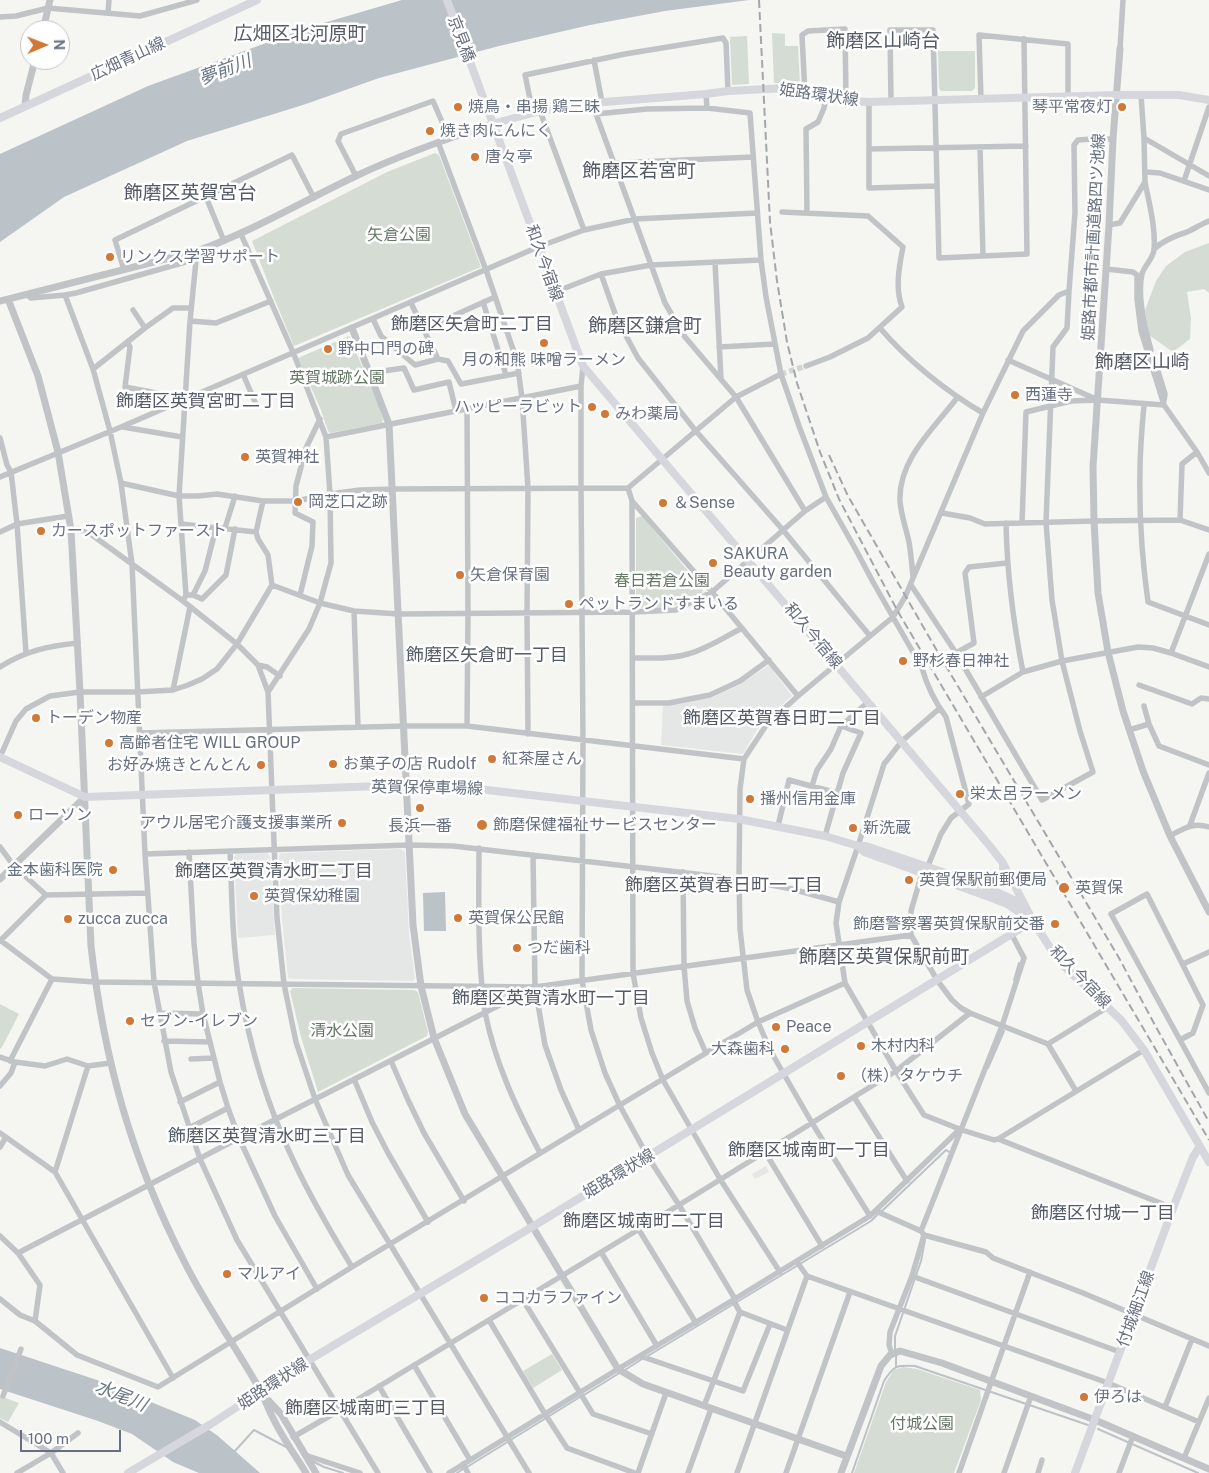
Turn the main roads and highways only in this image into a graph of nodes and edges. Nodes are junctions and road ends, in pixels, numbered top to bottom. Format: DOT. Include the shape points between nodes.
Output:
graph roads {
  1 [pos="257,0"];
  2 [pos="447,0"];
  3 [pos="476,78"];
  4 [pos="1209,100"];
  5 [pos="0,118"];
  6 [pos="492,124"];
  7 [pos="0,757"];
  8 [pos="858,846"];
  9 [pos="1003,863"];
  10 [pos="981,885"];
  11 [pos="1029,911"];
  12 [pos="1033,921"];
  13 [pos="1200,1146"];
  14 [pos="1209,1162"];
  15 [pos="128,1473"];
  16 [pos="1076,1473"];
  1 -- 5 [label="main road, 広畑青山線"];
  2 -- 3 [label="main road, 京見橋"];
  3 -- 6 [label="main road, 和久今宿線"];
  4 -- 6 [label="main road, 姫路環状線" via="1117,95 869,102 826,98 787,88 602,102 537,112"];
  6 -- 9 [label="main road, 和久今宿線" via="583,366"];
  7 -- 8 [label="main road, 英賀保停車場線" via="85,796 452,786 739,819"];
  8 -- 10 [label="main road, 英賀保停車場線"];
  8 -- 12 [label="main road, 英賀保停車場線" via="864,852 1007,904"];
  9 -- 10 [label="main road" via="997,883"];
  9 -- 11 [label="main road, 和久今宿線"];
  10 -- 11 [label="main road, 英賀保停車場線" via="1018,902"];
  11 -- 12 [label="main road, 和久今宿線"];
  12 -- 13 [label="main road, 和久今宿線" via="1064,966 1128,1028"];
  12 -- 15 [label="main road, 姫路環状線"];
  13 -- 14 [label="main road, 和久今宿線"];
  13 -- 16 [label="main road, 付城細江線" via="1173,1208"];
}
